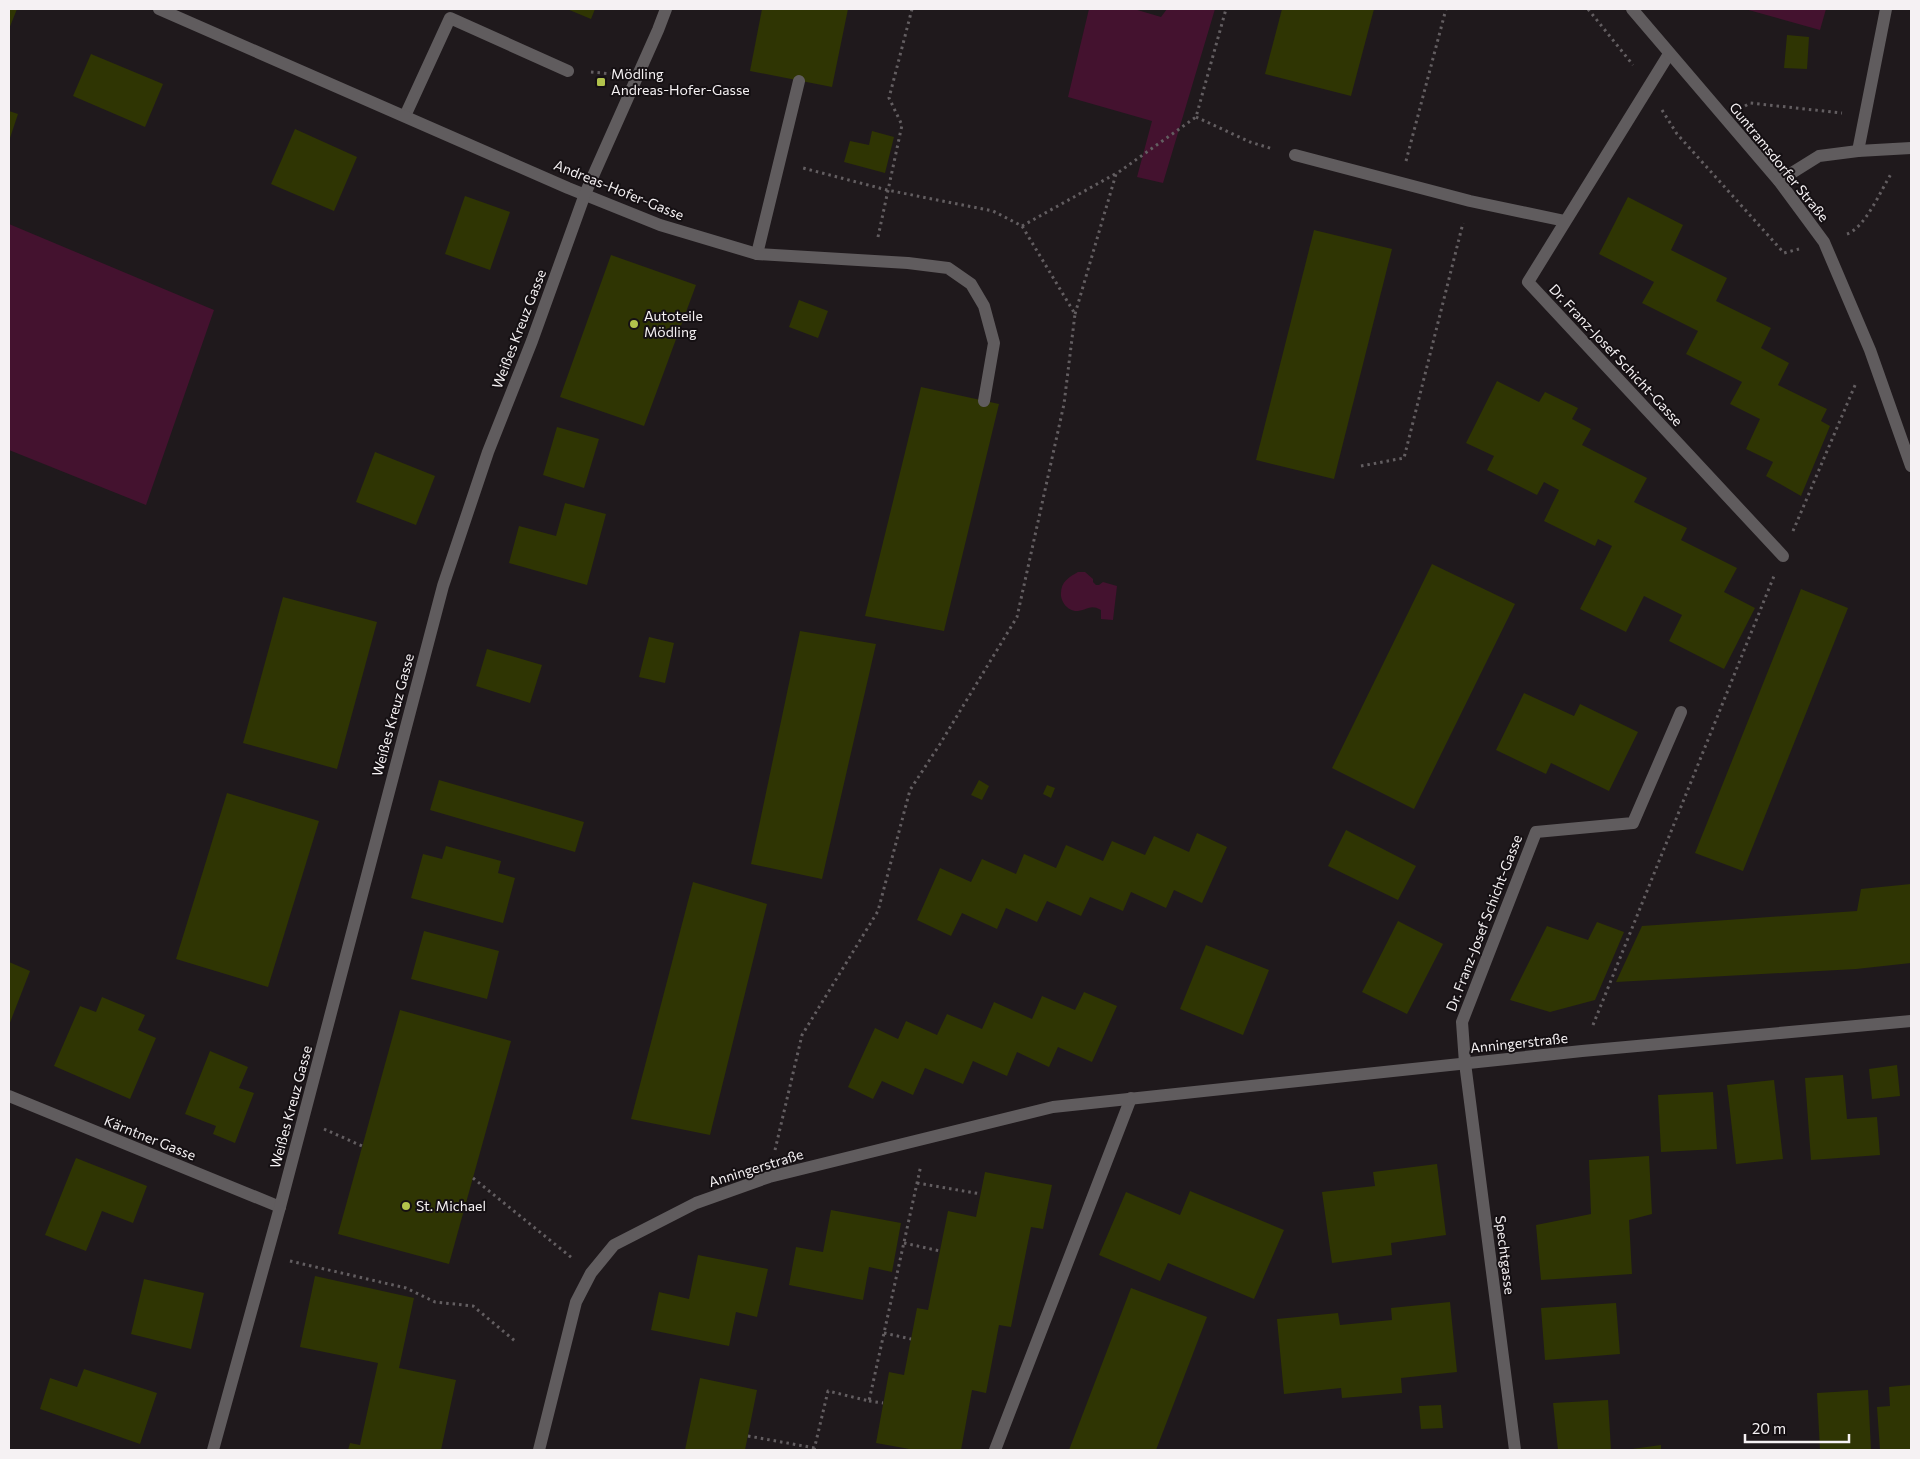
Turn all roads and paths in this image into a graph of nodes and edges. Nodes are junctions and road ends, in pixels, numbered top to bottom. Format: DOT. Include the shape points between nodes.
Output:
graph roads {
  1 [pos="159,9"];
  2 [pos="666,9"];
  3 [pos="912,9"];
  4 [pos="1226,9"];
  5 [pos="1446,9"];
  6 [pos="1588,9"];
  7 [pos="1632,9"];
  8 [pos="1886,9"];
  9 [pos="1669,54"];
  10 [pos="1628,57"];
  11 [pos="568,71"];
  12 [pos="799,81"];
  13 [pos="1663,110"];
  14 [pos="1865,115"];
  15 [pos="405,116"];
  16 [pos="1196,117"];
  17 [pos="1726,119"];
  18 [pos="1911,148"];
  19 [pos="1858,151"];
  20 [pos="1295,155"];
  21 [pos="781,162"];
  22 [pos="1897,171"];
  23 [pos="1116,174"];
  24 [pos="1779,181"];
  25 [pos="1400,183"];
  26 [pos="887,190"];
  27 [pos="585,194"];
  28 [pos="1470,201"];
  29 [pos="1565,221"];
  30 [pos="1022,226"];
  31 [pos="1854,232"];
  32 [pos="1798,250"];
  33 [pos="757,254"];
  34 [pos="873,261"];
  35 [pos="1075,314"];
  36 [pos="1870,350"];
  37 [pos="984,401"];
  38 [pos="1361,466"];
  39 [pos="1911,466"];
  40 [pos="1782,556"];
  41 [pos="1680,712"];
  42 [pos="1911,1021"];
  43 [pos="1582,1051"];
  44 [pos="1465,1063"];
  45 [pos="9,1096"];
  46 [pos="1131,1098"];
  47 [pos="303,1120"];
  48 [pos="928,1138"];
  49 [pos="362,1146"];
  50 [pos="769,1177"];
  51 [pos="473,1178"];
  52 [pos="917,1183"];
  53 [pos="981,1194"];
  54 [pos="280,1207"];
  55 [pos="904,1244"];
  56 [pos="940,1251"];
  57 [pos="266,1256"];
  58 [pos="590,1273"];
  59 [pos="884,1333"];
  60 [pos="911,1339"];
  61 [pos="515,1341"];
  62 [pos="869,1401"];
  63 [pos="883,1403"];
  64 [pos="748,1436"];
  65 [pos="814,1449"];
  66 [pos="213,1450"];
  67 [pos="539,1450"];
  68 [pos="995,1450"];
  69 [pos="1515,1450"];
  1 -- 15 [label="street, Andreas-Hofer-Gasse"];
  2 -- 27 [label="street, Weißes Kreuz Gasse"];
  3 -- 26 [label="path" via="889,98 902,125"];
  4 -- 16 [label="path"];
  5 -- 25 [label="path"];
  6 -- 10 [label="path"];
  7 -- 9 [label="street, Guntramsdorfer Straße"];
  8 -- 14 [label="street"];
  9 -- 17 [label="street, Guntramsdorfer Straße"];
  9 -- 29 [label="street, Dr. Franz-Josef Schicht-Gasse"];
  11 -- 15 [label="street" via="450,18"];
  12 -- 21 [label="street"];
  13 -- 32 [label="path" via="1677,134 1784,253"];
  14 -- 17 [label="path" via="1750,103"];
  14 -- 19 [label="street"];
  15 -- 27 [label="street, Andreas-Hofer-Gasse"];
  16 -- 20 [label="path" via="1250,142"];
  16 -- 23 [label="path"];
  17 -- 24 [label="street, Guntramsdorfer Straße"];
  18 -- 19 [label="street"];
  19 -- 24 [label="street" via="1819,156"];
  20 -- 25 [label="street"];
  21 -- 26 [label="path"];
  21 -- 33 [label="street"];
  22 -- 31 [label="path" via="1892,173"];
  23 -- 30 [label="path"];
  23 -- 35 [label="path"];
  24 -- 36 [label="street, Guntramsdorfer Straße" via="1824,242"];
  25 -- 28 [label="street"];
  26 -- 30 [label="path" via="994,212"];
  26 -- 34 [label="path"];
  27 -- 33 [label="street, Andreas-Hofer-Gasse" via="660,225"];
  27 -- 47 [label="street, Weißes Kreuz Gasse" via="488,452 443,586"];
  28 -- 29 [label="street"];
  28 -- 38 [label="path" via="1404,458"];
  29 -- 40 [label="street, Dr. Franz-Josef Schicht-Gasse" via="1528,282"];
  30 -- 35 [label="path"];
  33 -- 34 [label="street, Andreas-Hofer-Gasse"];
  34 -- 37 [label="street, Andreas-Hofer-Gasse" via="948,268 971,284 984,306 994,343"];
  35 -- 50 [label="path" via="1064,404 1018,617 910,790 878,911 802,1035"];
  36 -- 39 [label="street, Guntramsdorfer Straße"];
  36 -- 40 [label="path"];
  40 -- 43 [label="path"];
  41 -- 44 [label="street, Dr. Franz-Josef Schicht-Gasse" via="1633,823 1536,832 1462,1022"];
  42 -- 43 [label="street, Anningerstraße"];
  43 -- 44 [label="street, Anningerstraße"];
  44 -- 46 [label="street, Anningerstraße"];
  44 -- 69 [label="street, Spechtgasse"];
  45 -- 54 [label="street, Kärntner Gasse"];
  46 -- 48 [label="street, Anningerstraße" via="1053,1107"];
  46 -- 68 [label="street"];
  47 -- 49 [label="path"];
  47 -- 54 [label="street, Weißes Kreuz Gasse"];
  48 -- 50 [label="street, Anningerstraße"];
  48 -- 52 [label="path"];
  50 -- 58 [label="street, Anningerstraße" via="696,1202 614,1245"];
  51 -- 58 [label="path"];
  52 -- 53 [label="path"];
  52 -- 55 [label="path"];
  54 -- 57 [label="street, Weißes Kreuz Gasse"];
  55 -- 56 [label="path"];
  55 -- 59 [label="path"];
  57 -- 61 [label="path" via="406,1288 435,1302 473,1306"];
  57 -- 66 [label="street, Weißes Kreuz Gasse"];
  58 -- 67 [label="street, Anningerstraße" via="576,1302"];
  59 -- 60 [label="path"];
  59 -- 62 [label="path"];
  62 -- 63 [label="path"];
  62 -- 65 [label="path" via="828,1391"];
  64 -- 65 [label="path"];
}
